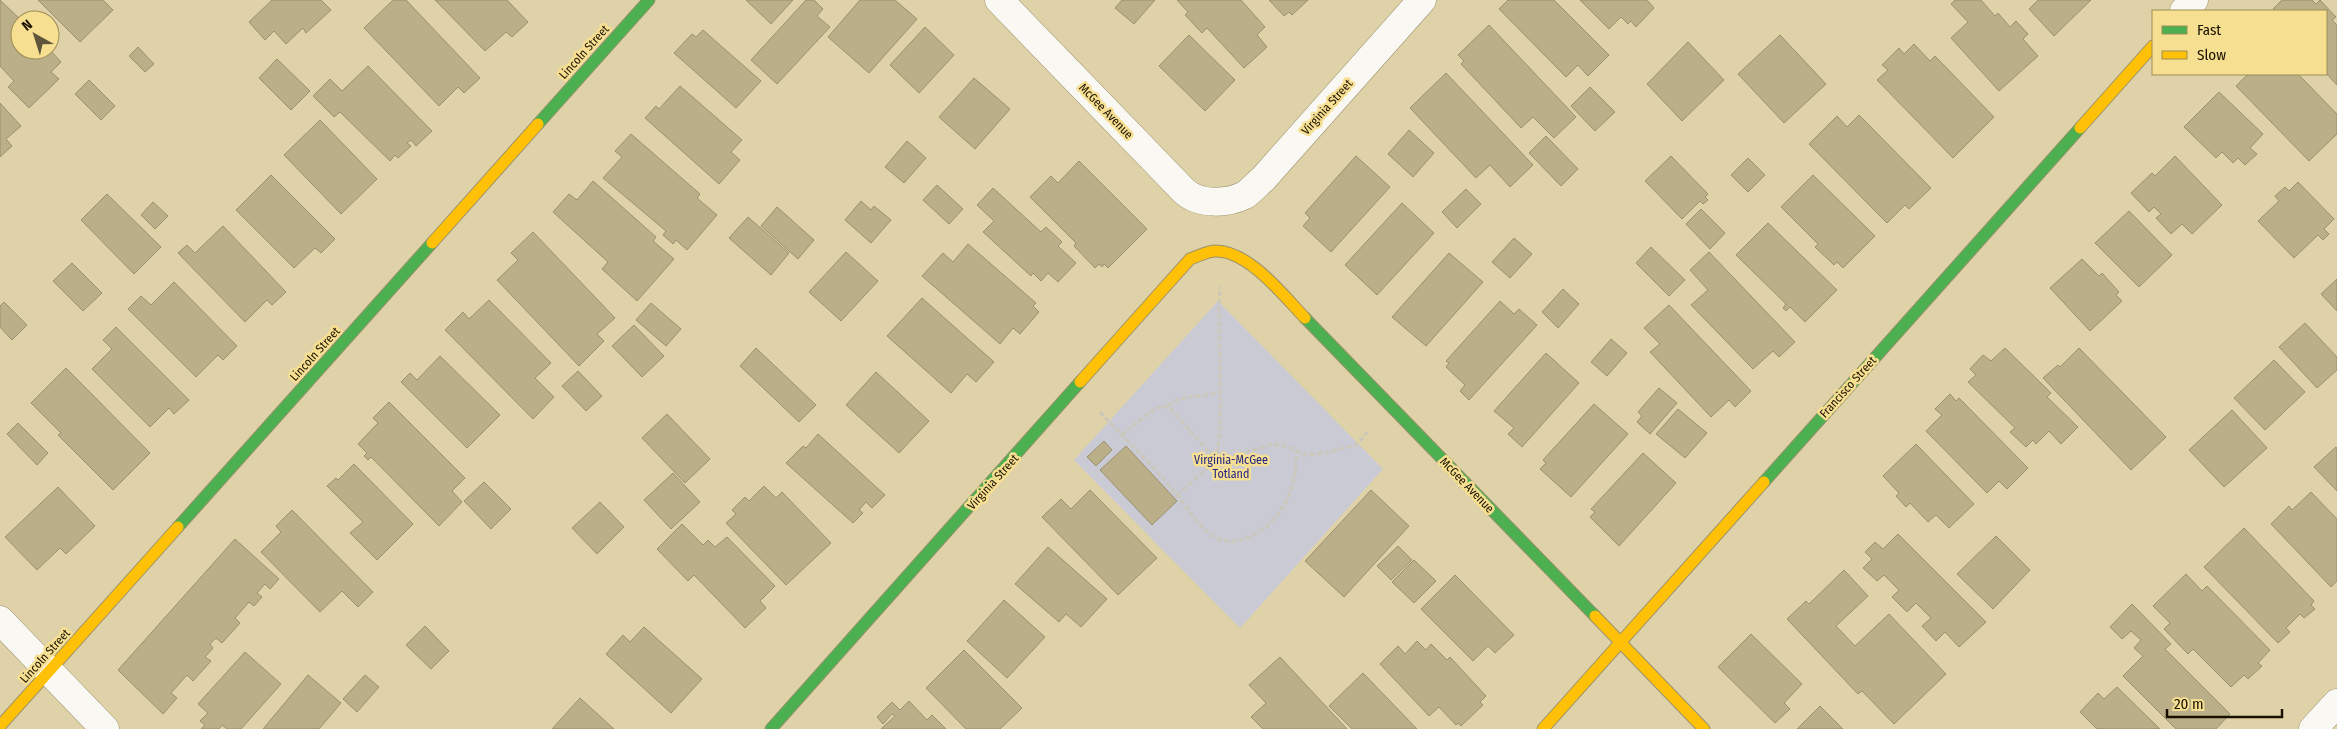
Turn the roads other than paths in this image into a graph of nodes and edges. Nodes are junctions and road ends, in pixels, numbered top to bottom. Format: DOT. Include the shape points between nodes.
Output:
graph roads {
  1 [pos="649,0"];
  2 [pos="999,0"];
  3 [pos="1422,0"];
  4 [pos="2194,0"];
  5 [pos="2185,10"];
  6 [pos="2152,47"];
  7 [pos="1223,202"];
  8 [pos="1223,251"];
  9 [pos="0,620"];
  10 [pos="1620,642"];
  11 [pos="49,671"];
  12 [pos="2337,702"];
  13 [pos="0,726"];
  14 [pos="105,729"];
  15 [pos="771,729"];
  16 [pos="1543,729"];
  17 [pos="1704,729"];
  18 [pos="2313,729"];
  1 -- 11 [label="street, Lincoln Street"];
  2 -- 7 [label="street, McGee Avenue" via="1189,196"];
  3 -- 7 [label="street, Virginia Street" via="1263,179 1245,194"];
  4 -- 5 [label="street"];
  6 -- 10 [label="street, Francisco Street"];
  8 -- 10 [label="street, McGee Avenue" via="1246,261 1269,280"];
  8 -- 15 [label="street, Virginia Street" via="1190,259"];
  9 -- 11 [label="street"];
  10 -- 16 [label="street, Francisco Street"];
  10 -- 17 [label="street, McGee Avenue"];
  11 -- 13 [label="street, Lincoln Street"];
  11 -- 14 [label="street"];
  12 -- 18 [label="street"];
}
